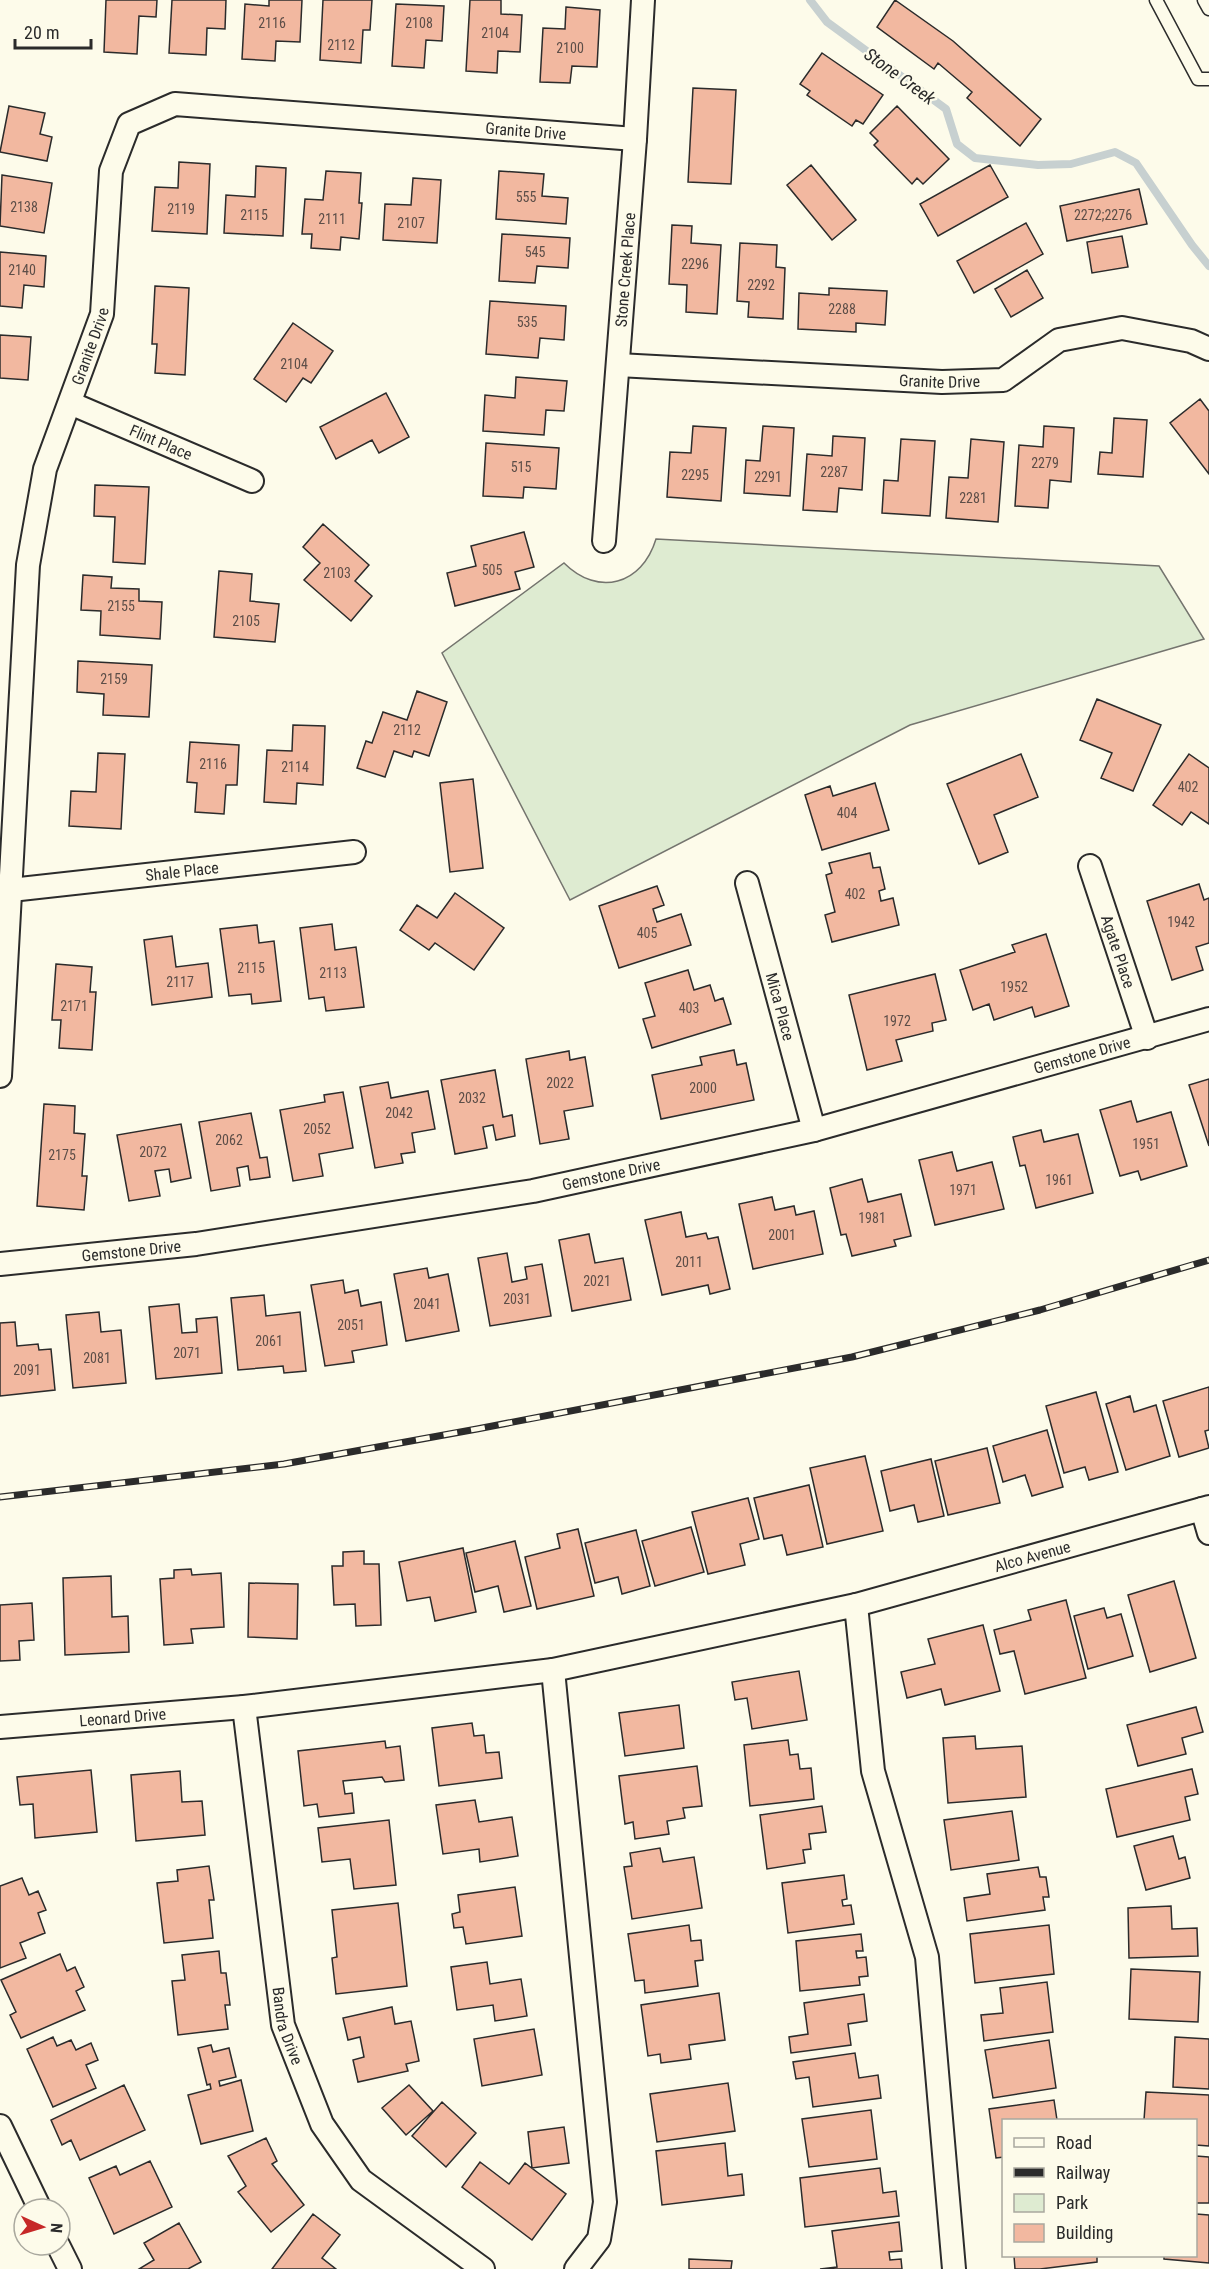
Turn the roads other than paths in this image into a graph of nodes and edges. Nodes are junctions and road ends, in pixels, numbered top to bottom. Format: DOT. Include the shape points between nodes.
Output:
graph roads {
  1 [pos="643,0"];
  2 [pos="1156,0"];
  3 [pos="1204,0"];
  4 [pos="1209,9"];
  5 [pos="1209,79"];
  6 [pos="636,138"];
  7 [pos="1209,349"];
  8 [pos="618,365"];
  9 [pos="70,403"];
  10 [pos="252,481"];
  11 [pos="604,541"];
  12 [pos="354,852"];
  13 [pos="1090,866"];
  14 [pos="747,883"];
  15 [pos="11,890"];
  16 [pos="1209,1019"];
  17 [pos="1147,1038"];
  18 [pos="0,1076"];
  19 [pos="814,1130"];
  20 [pos="0,1264"];
  21 [pos="1206,1508"];
  22 [pos="1209,1533"];
  23 [pos="856,1605"];
  24 [pos="553,1670"];
  25 [pos="244,1707"];
  26 [pos="0,1727"];
  27 [pos="0,2126"];
  28 [pos="34,2197"];
  29 [pos="483,2269"];
  30 [pos="576,2269"];
  31 [pos="954,2269"];
  1 -- 6 [label="street, Stone Creek Place"];
  2 -- 5 [label="lane" via="1198,79"];
  3 -- 4 [label="lane"];
  6 -- 8 [label="street, Stone Creek Place"];
  6 -- 9 [label="street, Granite Drive" via="175,104 129,124 111,171 102,314"];
  7 -- 8 [label="street, Granite Drive" via="1191,341 1122,328 1059,340 1003,380 942,382"];
  8 -- 11 [label="street, Stone Creek Place"];
  9 -- 10 [label="street, Flint Place"];
  9 -- 15 [label="street, Granite Drive" via="45,469 28,565"];
  12 -- 15 [label="street, Shale Place"];
  13 -- 17 [label="street, Agate Place"];
  14 -- 19 [label="street, Mica Place"];
  15 -- 18 [label="street, Granite Drive"];
  16 -- 17 [label="street, Gemstone Drive"];
  17 -- 19 [label="street, Gemstone Drive"];
  19 -- 20 [label="street, Gemstone Drive" via="533,1191 196,1244"];
  21 -- 22 [label="street"];
  21 -- 23 [label="street, Alco Avenue"];
  23 -- 24 [label="street, Alco Avenue"];
  23 -- 31 [label="street" via="873,1772 927,1957"];
  24 -- 25 [label="street, Leonard Drive"];
  24 -- 30 [label="street" via="605,2202 599,2239"];
  25 -- 26 [label="street, Leonard Drive"];
  25 -- 29 [label="street, Bandra Drive" via="283,2025 322,2124 361,2180"];
  27 -- 28 [label="street"];
}
